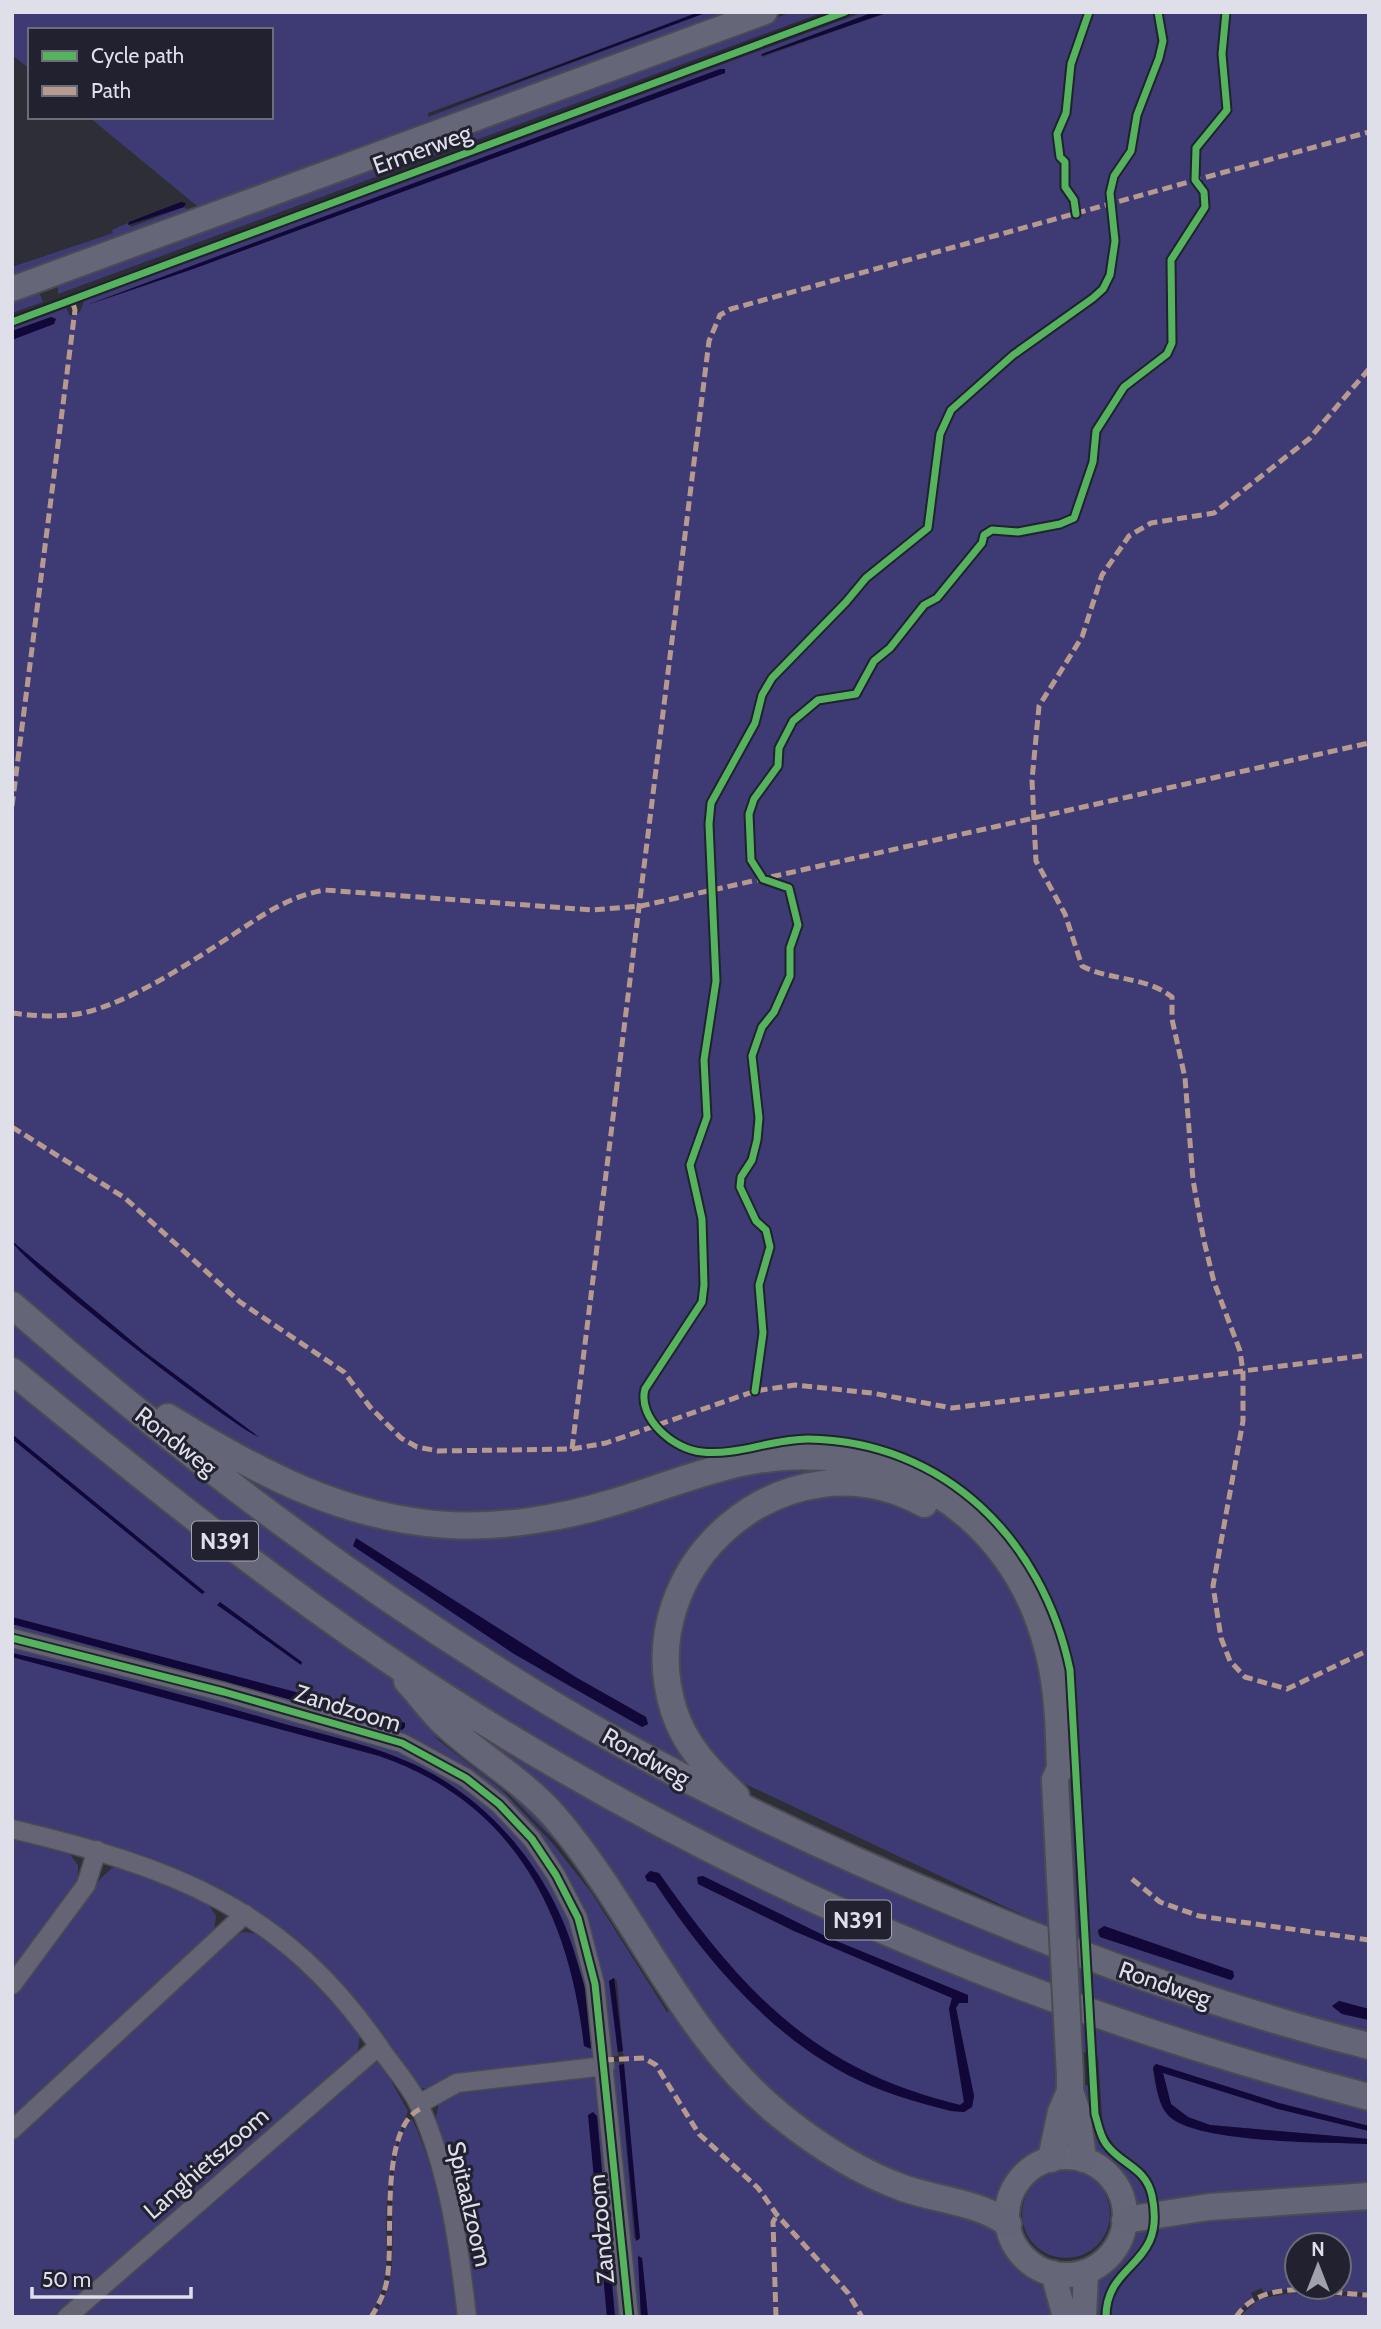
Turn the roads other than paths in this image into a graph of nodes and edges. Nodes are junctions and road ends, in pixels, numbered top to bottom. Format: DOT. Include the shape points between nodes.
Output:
graph roads {
  1 [pos="765,12"];
  2 [pos="12,289"];
  3 [pos="12,1305"];
  4 [pos="77,1361"];
  5 [pos="12,1371"];
  6 [pos="12,1638"];
  7 [pos="386,1658"];
  8 [pos="1054,1770"];
  9 [pos="754,1814"];
  10 [pos="12,1829"];
  11 [pos="97,1850"];
  12 [pos="244,1914"];
  13 [pos="12,1985"];
  14 [pos="379,2046"];
  15 [pos="1369,2046"];
  16 [pos="605,2066"];
  17 [pos="1070,2083"];
  18 [pos="1369,2097"];
  19 [pos="419,2104"];
  20 [pos="12,2130"];
  21 [pos="1051,2159"];
  22 [pos="1083,2159"];
  23 [pos="1369,2196"];
  24 [pos="1125,2220"];
  25 [pos="1008,2224"];
  26 [pos="1086,2272"];
  27 [pos="1053,2273"];
  28 [pos="66,2317"];
  29 [pos="467,2317"];
  30 [pos="629,2317"];
  31 [pos="1065,2317"];
  32 [pos="1084,2317"];
  1 -- 2 [label="street, Ermerweg"];
  3 -- 4 [label="main road, Rondweg / N391"];
  4 -- 8 [label="main road, N391" via="277,1481 362,1512 450,1525 540,1520 576,1513 704,1473 771,1458 821,1454 895,1471 962,1510 993,1540 1025,1589 1055,1679"];
  4 -- 9 [label="main road, Rondweg / N391" via="295,1534 392,1602 576,1717"];
  5 -- 7 [label="main road, Rondweg / N391" via="208,1528"];
  6 -- 16 [label="street, Zandzoom" via="373,1734 402,1743 466,1777 532,1839 578,1918 596,1984"];
  7 -- 18 [label="main road, Rondweg / N391" via="598,1789 822,1905 1016,1986 1153,2035"];
  7 -- 25 [label="main road, N391" via="443,1722 553,1815 607,1884 697,2025 760,2097 814,2140 876,2176 989,2213"];
  8 -- 9 [label="main road, N391" via="1031,1646 1020,1615 987,1557 963,1531 914,1498 870,1485 819,1484 754,1505 715,1536 691,1567 670,1618 666,1665 687,1741"];
  8 -- 17 [label="main road, N391, bridge"];
  9 -- 15 [label="main road, Rondweg / N391" via="1042,1940 1192,1994"];
  10 -- 11 [label="street"];
  11 -- 12 [label="street" via="157,1869"];
  11 -- 13 [label="street" via="86,1885"];
  12 -- 14 [label="street" via="320,1975 357,2014"];
  12 -- 20 [label="street"];
  14 -- 19 [label="street"];
  14 -- 28 [label="street, Langhietszoom"];
  16 -- 19 [label="street" via="457,2083"];
  16 -- 30 [label="street, Zandzoom"];
  17 -- 21 [label="main road, N391"];
  17 -- 22 [label="main road, N391"];
  19 -- 29 [label="street, Spitaalzoom" via="449,2197"];
  21 -- 22 [label="street"];
  21 -- 25 [label="street" via="1029,2171 1013,2191"];
  22 -- 24 [label="street" via="1115,2182"];
  23 -- 24 [label="main road" via="1209,2207"];
  24 -- 26 [label="street" via="1116,2247"];
  25 -- 27 [label="street" via="1018,2250"];
  26 -- 27 [label="street"];
  26 -- 32 [label="street"];
  27 -- 31 [label="street"];
}
